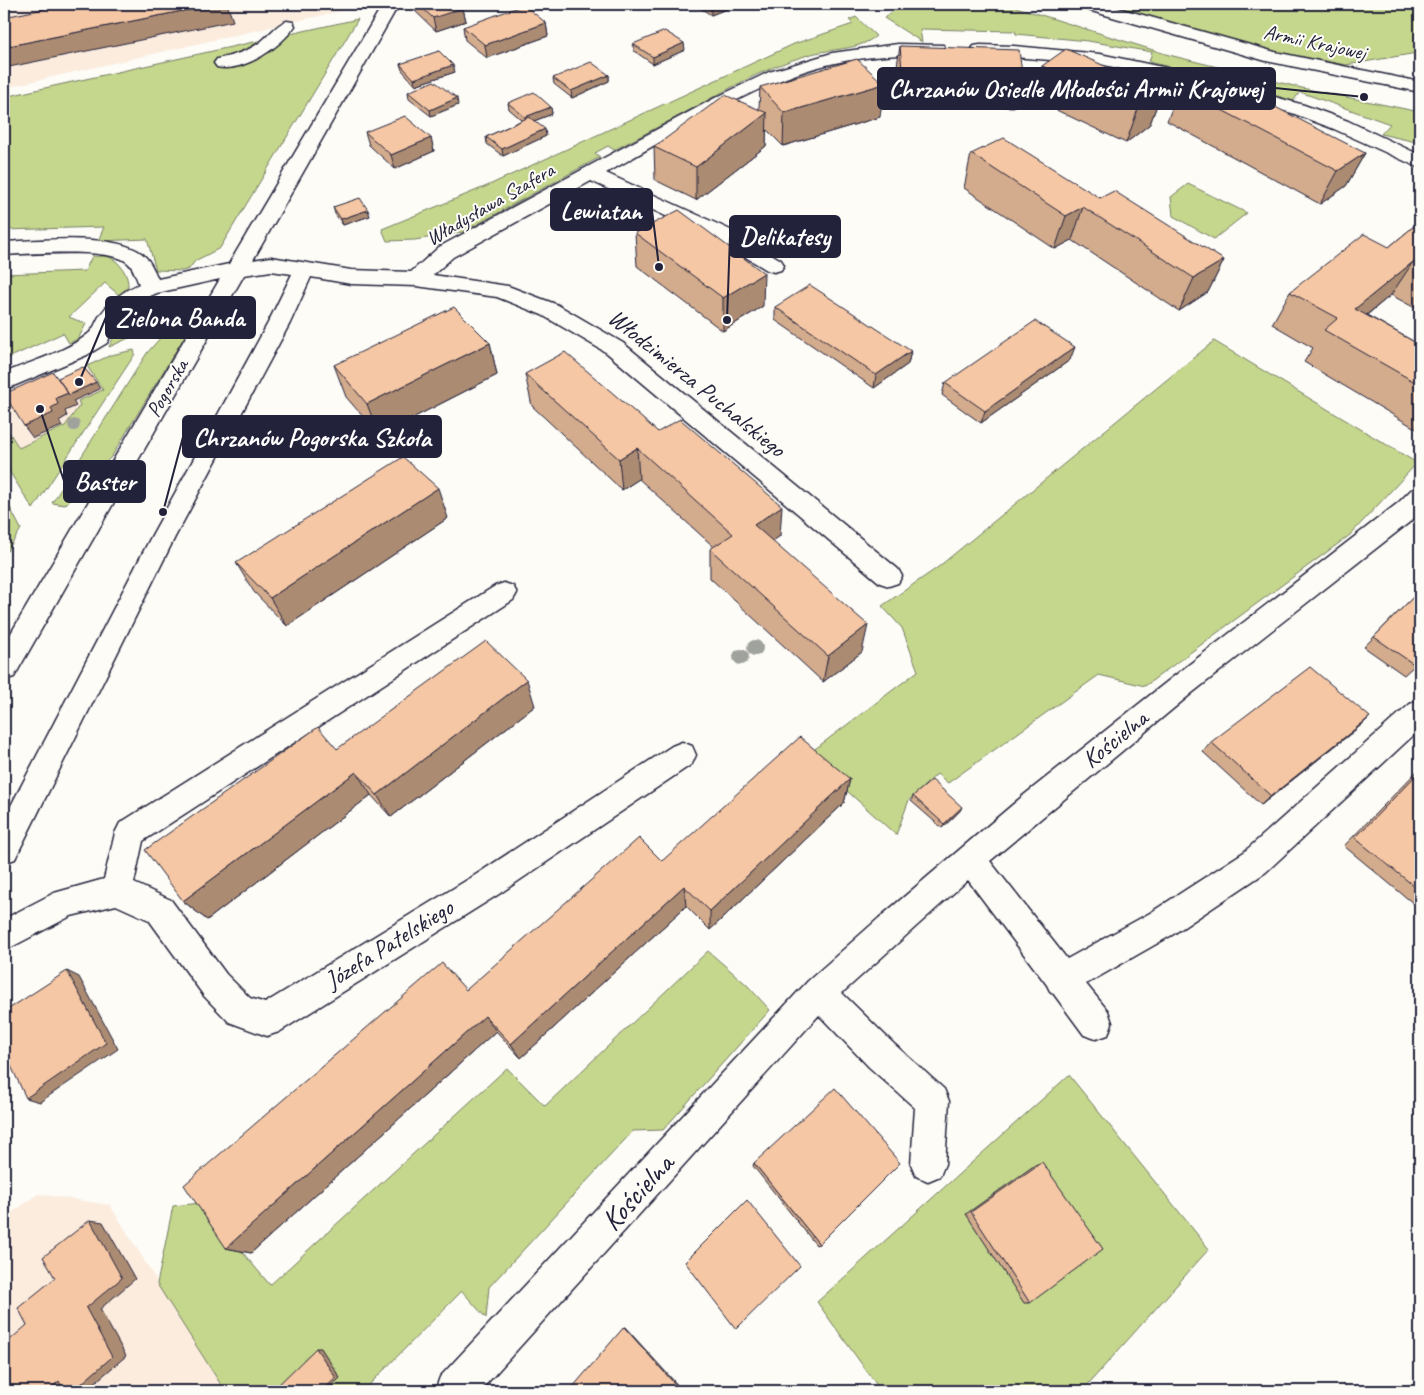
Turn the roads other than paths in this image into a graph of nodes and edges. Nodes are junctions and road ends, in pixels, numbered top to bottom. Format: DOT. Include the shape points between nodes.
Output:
graph roads {
  1 [pos="391,4"];
  2 [pos="1087,4"];
  3 [pos="287,26"];
  4 [pos="223,63"];
  5 [pos="1420,87"];
  6 [pos="1420,162"];
  7 [pos="591,173"];
  8 [pos="4,248"];
  9 [pos="774,265"];
  10 [pos="236,268"];
  11 [pos="304,269"];
  12 [pos="416,280"];
  13 [pos="151,287"];
  14 [pos="4,382"];
  15 [pos="1420,497"];
  16 [pos="889,576"];
  17 [pos="504,593"];
  18 [pos="4,669"];
  19 [pos="1420,712"];
  20 [pos="682,755"];
  21 [pos="4,849"];
  22 [pos="971,860"];
  23 [pos="117,890"];
  24 [pos="4,936"];
  25 [pos="1062,980"];
  26 [pos="819,992"];
  27 [pos="1096,1023"];
  28 [pos="928,1164"];
  29 [pos="454,1391"];
  1 -- 10 [label="street, Pogorska"];
  2 -- 5 [label="street, Armii Krajowej" via="1272,57"];
  3 -- 4 [label="street" via="262,49 246,58"];
  6 -- 7 [label="street, Władysława Szafera" via="1341,125 1170,74 1100,59 1014,51 898,49 832,58 775,76"];
  7 -- 9 [label="street, Władysława Szafera" via="728,236"];
  7 -- 12 [label="street, Władysława Szafera" via="446,252"];
  8 -- 13 [label="street" via="84,247 124,252 135,257"];
  10 -- 11 [label="street, Władysława Szafera" via="271,264"];
  10 -- 13 [label="street, Władysława Szafera"];
  10 -- 18 [label="street, Pogorska"];
  11 -- 12 [label="street, Władysława Szafera" via="350,277"];
  11 -- 21 [label="street" via="279,323 163,537"];
  12 -- 16 [label="street, Włodzimierza Puchalskiego" via="500,291 550,310 592,333 630,360"];
  13 -- 14 [label="street, Władysława Szafera" via="131,296 121,305 99,338"];
  15 -- 22 [label="street, Kościelna" via="1025,811"];
  17 -- 23 [label="street" via="130,833"];
  19 -- 25 [label="street" via="1255,862 1162,924"];
  20 -- 23 [label="street, Józefa Patelskiego" via="488,884 267,1020 240,1011 160,910"];
  22 -- 25 [label="street"];
  22 -- 26 [label="street, Kościelna"];
  23 -- 24 [label="street" via="65,903"];
  25 -- 27 [label="street"];
  26 -- 28 [label="street" via="932,1101"];
  26 -- 29 [label="street, Kościelna"];
}
